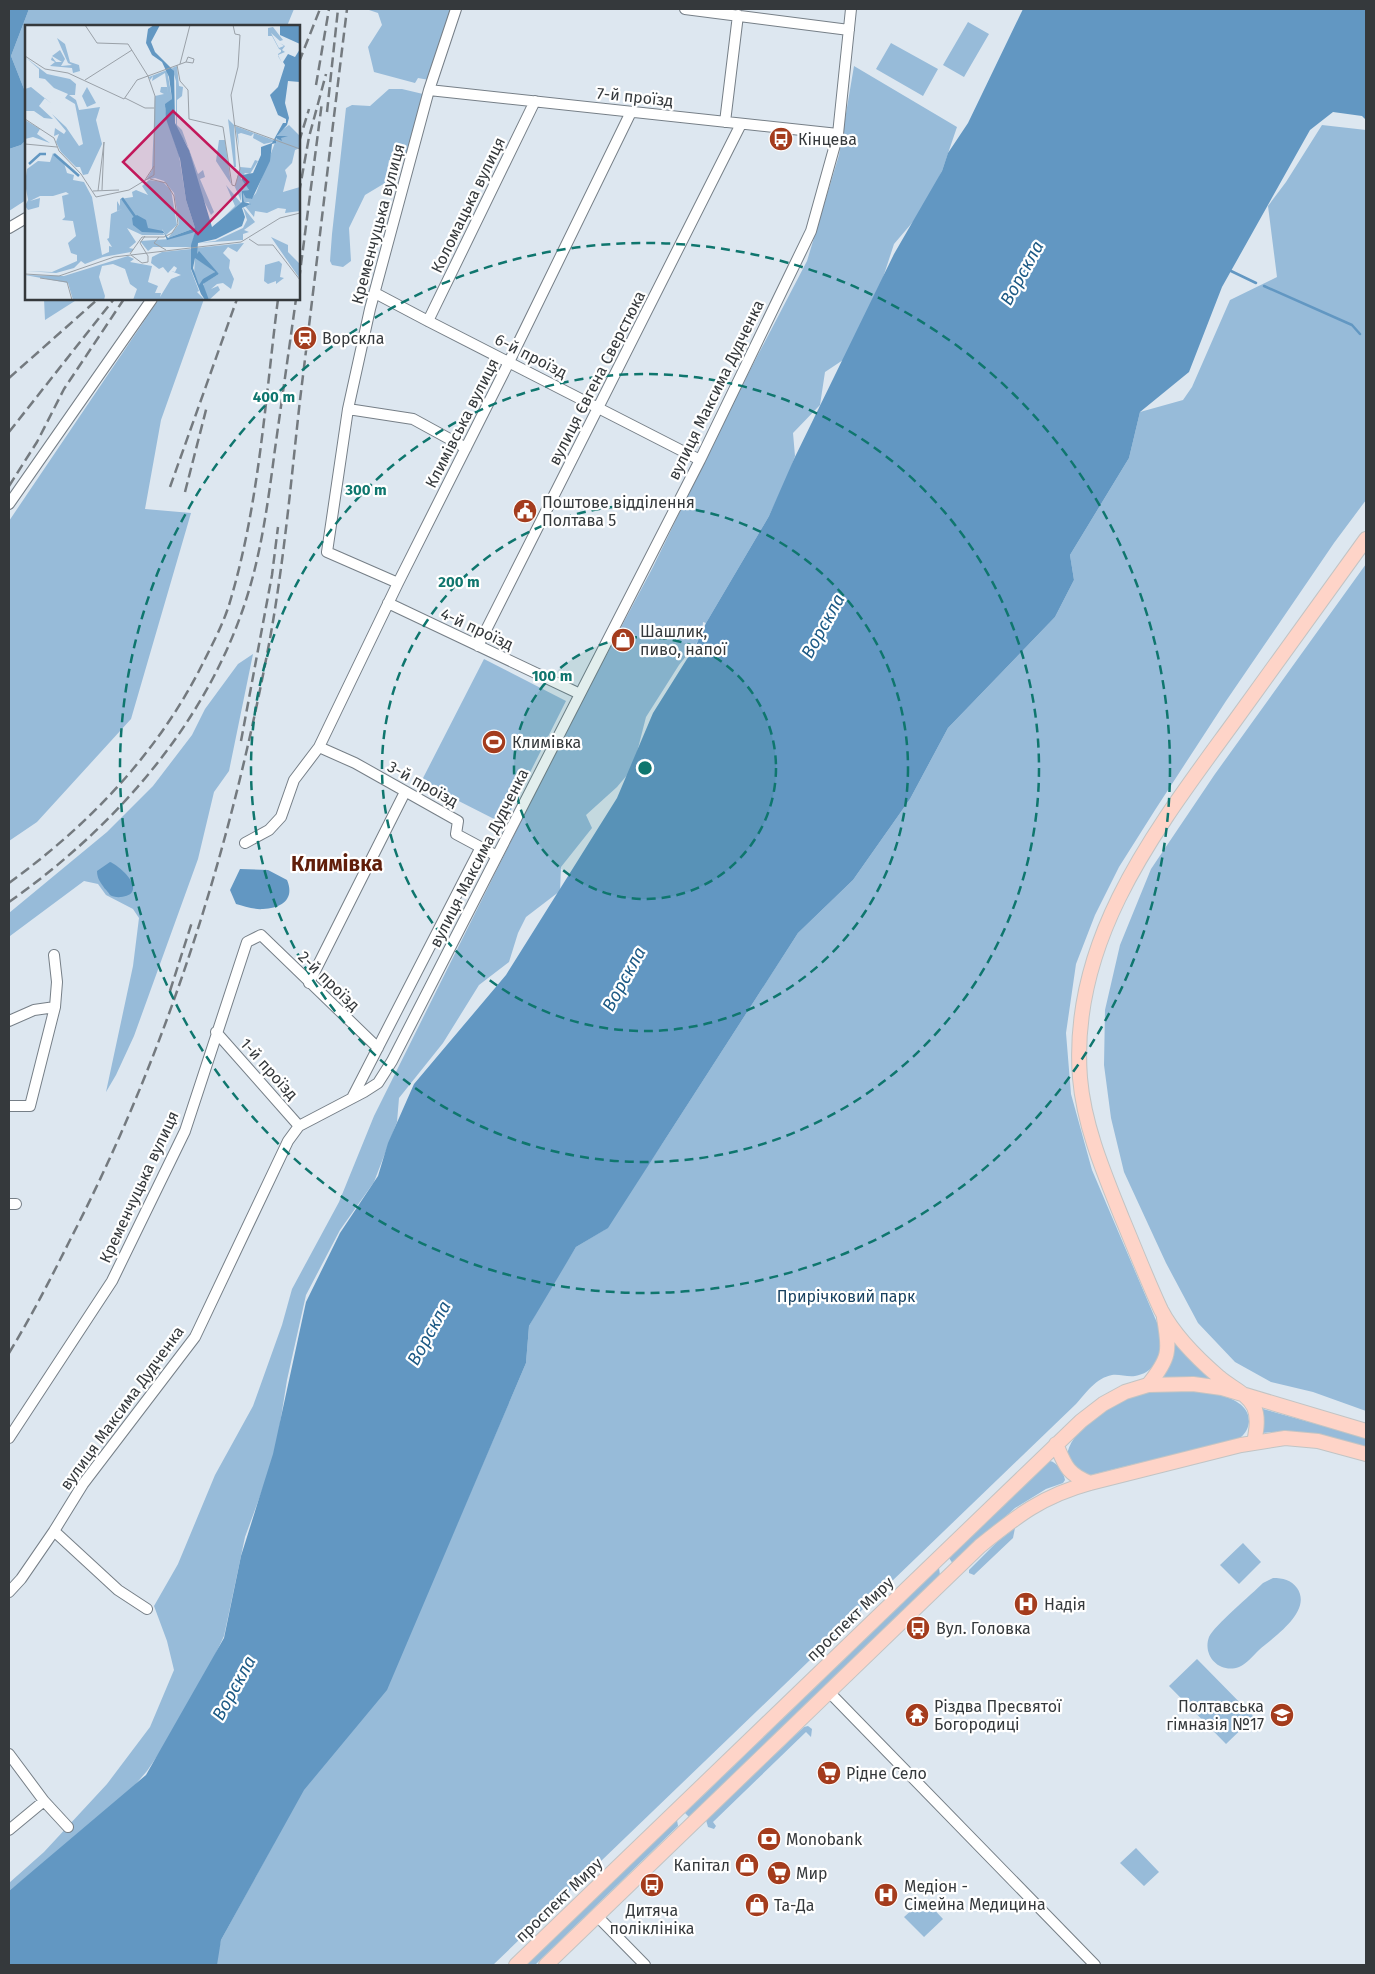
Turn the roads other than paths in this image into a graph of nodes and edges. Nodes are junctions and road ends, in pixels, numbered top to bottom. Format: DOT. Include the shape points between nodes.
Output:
graph roads {
  1 [pos="456,9"];
  2 [pos="686,9"];
  3 [pos="851,9"];
  4 [pos="738,15"];
  5 [pos="849,30"];
  6 [pos="429,90"];
  7 [pos="534,101"];
  8 [pos="631,112"];
  9 [pos="725,122"];
  10 [pos="741,124"];
  11 [pos="838,134"];
  12 [pos="25,219"];
  13 [pos="9,228"];
  14 [pos="375,293"];
  15 [pos="151,300"];
  16 [pos="428,321"];
  17 [pos="509,362"];
  18 [pos="599,407"];
  19 [pos="348,410"];
  20 [pos="466,448"];
  21 [pos="700,460"];
  22 [pos="9,504"];
  23 [pos="1366,539"];
  24 [pos="398,583"];
  25 [pos="388,603"];
  26 [pos="478,646"];
  27 [pos="580,694"];
  28 [pos="319,747"];
  29 [pos="405,792"];
  30 [pos="246,843"];
  31 [pos="481,847"];
  32 [pos="497,856"];
  33 [pos="261,935"];
  34 [pos="54,955"];
  35 [pos="309,983"];
  36 [pos="55,1007"];
  37 [pos="9,1021"];
  38 [pos="216,1032"];
  39 [pos="378,1048"];
  40 [pos="352,1098"];
  41 [pos="9,1106"];
  42 [pos="299,1126"];
  43 [pos="1162,1312"];
  44 [pos="1148,1384"];
  45 [pos="1246,1396"];
  46 [pos="1366,1431"];
  47 [pos="9,1438"];
  48 [pos="1254,1443"];
  49 [pos="1056,1444"];
  50 [pos="1366,1454"];
  51 [pos="1090,1482"];
  52 [pos="54,1531"];
  53 [pos="939,1558"];
  54 [pos="952,1573"];
  55 [pos="9,1592"];
  56 [pos="147,1608"];
  57 [pos="828,1692"];
  58 [pos="9,1754"];
  59 [pos="44,1801"];
  60 [pos="677,1811"];
  61 [pos="690,1826"];
  62 [pos="68,1827"];
  63 [pos="9,1830"];
  64 [pos="597,1916"];
  65 [pos="516,1965"];
  66 [pos="546,1965"];
  67 [pos="645,1965"];
  68 [pos="1095,1965"];
  1 -- 6 [label="street, Кременчуцька вулиця"];
  2 -- 4 [label="street"];
  3 -- 5 [label="street, вулиця Максима Дудченка"];
  4 -- 5 [label="street"];
  4 -- 9 [label="street"];
  5 -- 11 [label="street, вулиця Максима Дудченка"];
  6 -- 7 [label="street, 7-й проїзд"];
  6 -- 14 [label="street, Кременчуцька вулиця"];
  7 -- 8 [label="street, 7-й проїзд"];
  7 -- 16 [label="street, Коломацька вулиця"];
  8 -- 9 [label="street, 7-й проїзд"];
  8 -- 17 [label="street, Климівська вулиця"];
  9 -- 10 [label="street, 7-й проїзд"];
  10 -- 11 [label="street, 7-й проїзд"];
  10 -- 18 [label="street, вулиця Євгена Сверстюка"];
  11 -- 21 [label="street, вулиця Максима Дудченка" via="811,231"];
  12 -- 13 [label="street"];
  14 -- 16 [label="street, 6-й проїзд"];
  14 -- 19 [label="street, Кременчуцька вулиця"];
  15 -- 22 [label="street"];
  16 -- 17 [label="street, 6-й проїзд"];
  17 -- 18 [label="street, 6-й проїзд"];
  17 -- 20 [label="street, Климівська вулиця"];
  18 -- 21 [label="street, 6-й проїзд"];
  18 -- 26 [label="street, вулиця Євгена Сверстюка"];
  19 -- 20 [label="street" via="413,419"];
  19 -- 24 [label="street, Кременчуцька вулиця" via="327,552"];
  20 -- 24 [label="street, Климівська вулиця"];
  21 -- 27 [label="street, вулиця Максима Дудченка"];
  23 -- 43 [label="main road" via="1156,830 1118,897 1090,968 1079,1042 1085,1108 1113,1194"];
  24 -- 25 [label="street, Климівська вулиця"];
  25 -- 26 [label="street, 4-й проїзд"];
  25 -- 28 [label="street, Климівська вулиця"];
  26 -- 27 [label="street, 4-й проїзд"];
  27 -- 32 [label="street, вулиця Максима Дудченка"];
  28 -- 29 [label="street, 3-й проїзд" via="355,763"];
  28 -- 30 [label="street" via="294,780 281,817 269,830"];
  29 -- 31 [label="street, 3-й проїзд" via="458,821 456,834"];
  29 -- 35 [label="street"];
  31 -- 32 [label="street, 3-й проїзд"];
  31 -- 39 [label="street, вулиця Максима Дудченка"];
  32 -- 40 [label="street, вулиця Максима Дудченка" via="392,1061 378,1083"];
  33 -- 35 [label="street, 2-й проїзд"];
  33 -- 38 [label="street, Кременчуцька вулиця" via="247,942"];
  34 -- 36 [label="street" via="58,982"];
  35 -- 39 [label="street, 2-й проїзд"];
  36 -- 37 [label="street" via="34,1010"];
  36 -- 41 [label="street" via="30,1106"];
  38 -- 42 [label="street, 1-й проїзд"];
  38 -- 47 [label="street, Кременчуцька вулиця" via="185,1131 112,1281"];
  39 -- 40 [label="street, вулиця Максима Дудченка"];
  40 -- 42 [label="street, вулиця Максима Дудченка"];
  42 -- 52 [label="street, вулиця Максима Дудченка" via="288,1142 195,1337 83,1484"];
  43 -- 44 [label="main road" via="1168,1344 1166,1358"];
  43 -- 45 [label="main road" via="1199,1358"];
  44 -- 45 [label="main road, проспект Миру" via="1193,1384 1222,1388"];
  44 -- 49 [label="main road, проспект Миру" via="1103,1404"];
  45 -- 46 [label="main road, проспект Миру"];
  45 -- 48 [label="main road" via="1257,1415"];
  48 -- 50 [label="main road" via="1285,1438 1318,1441"];
  48 -- 51 [label="main road"];
  49 -- 51 [label="main road" via="1069,1471 1076,1478"];
  49 -- 53 [label="main road, проспект Миру"];
  51 -- 54 [label="main road" via="1037,1504 980,1546"];
  52 -- 55 [label="street, вулиця Максима Дудченка"];
  52 -- 56 [label="street" via="118,1590"];
  53 -- 54 [label="main road"];
  53 -- 60 [label="main road, проспект Миру"];
  54 -- 57 [label="main road"];
  57 -- 61 [label="main road"];
  57 -- 68 [label="street"];
  58 -- 59 [label="street"];
  59 -- 62 [label="street"];
  59 -- 63 [label="street"];
  60 -- 61 [label="main road"];
  60 -- 65 [label="main road, проспект Миру"];
  61 -- 64 [label="main road"];
  64 -- 66 [label="main road"];
  64 -- 67 [label="street"];
}
